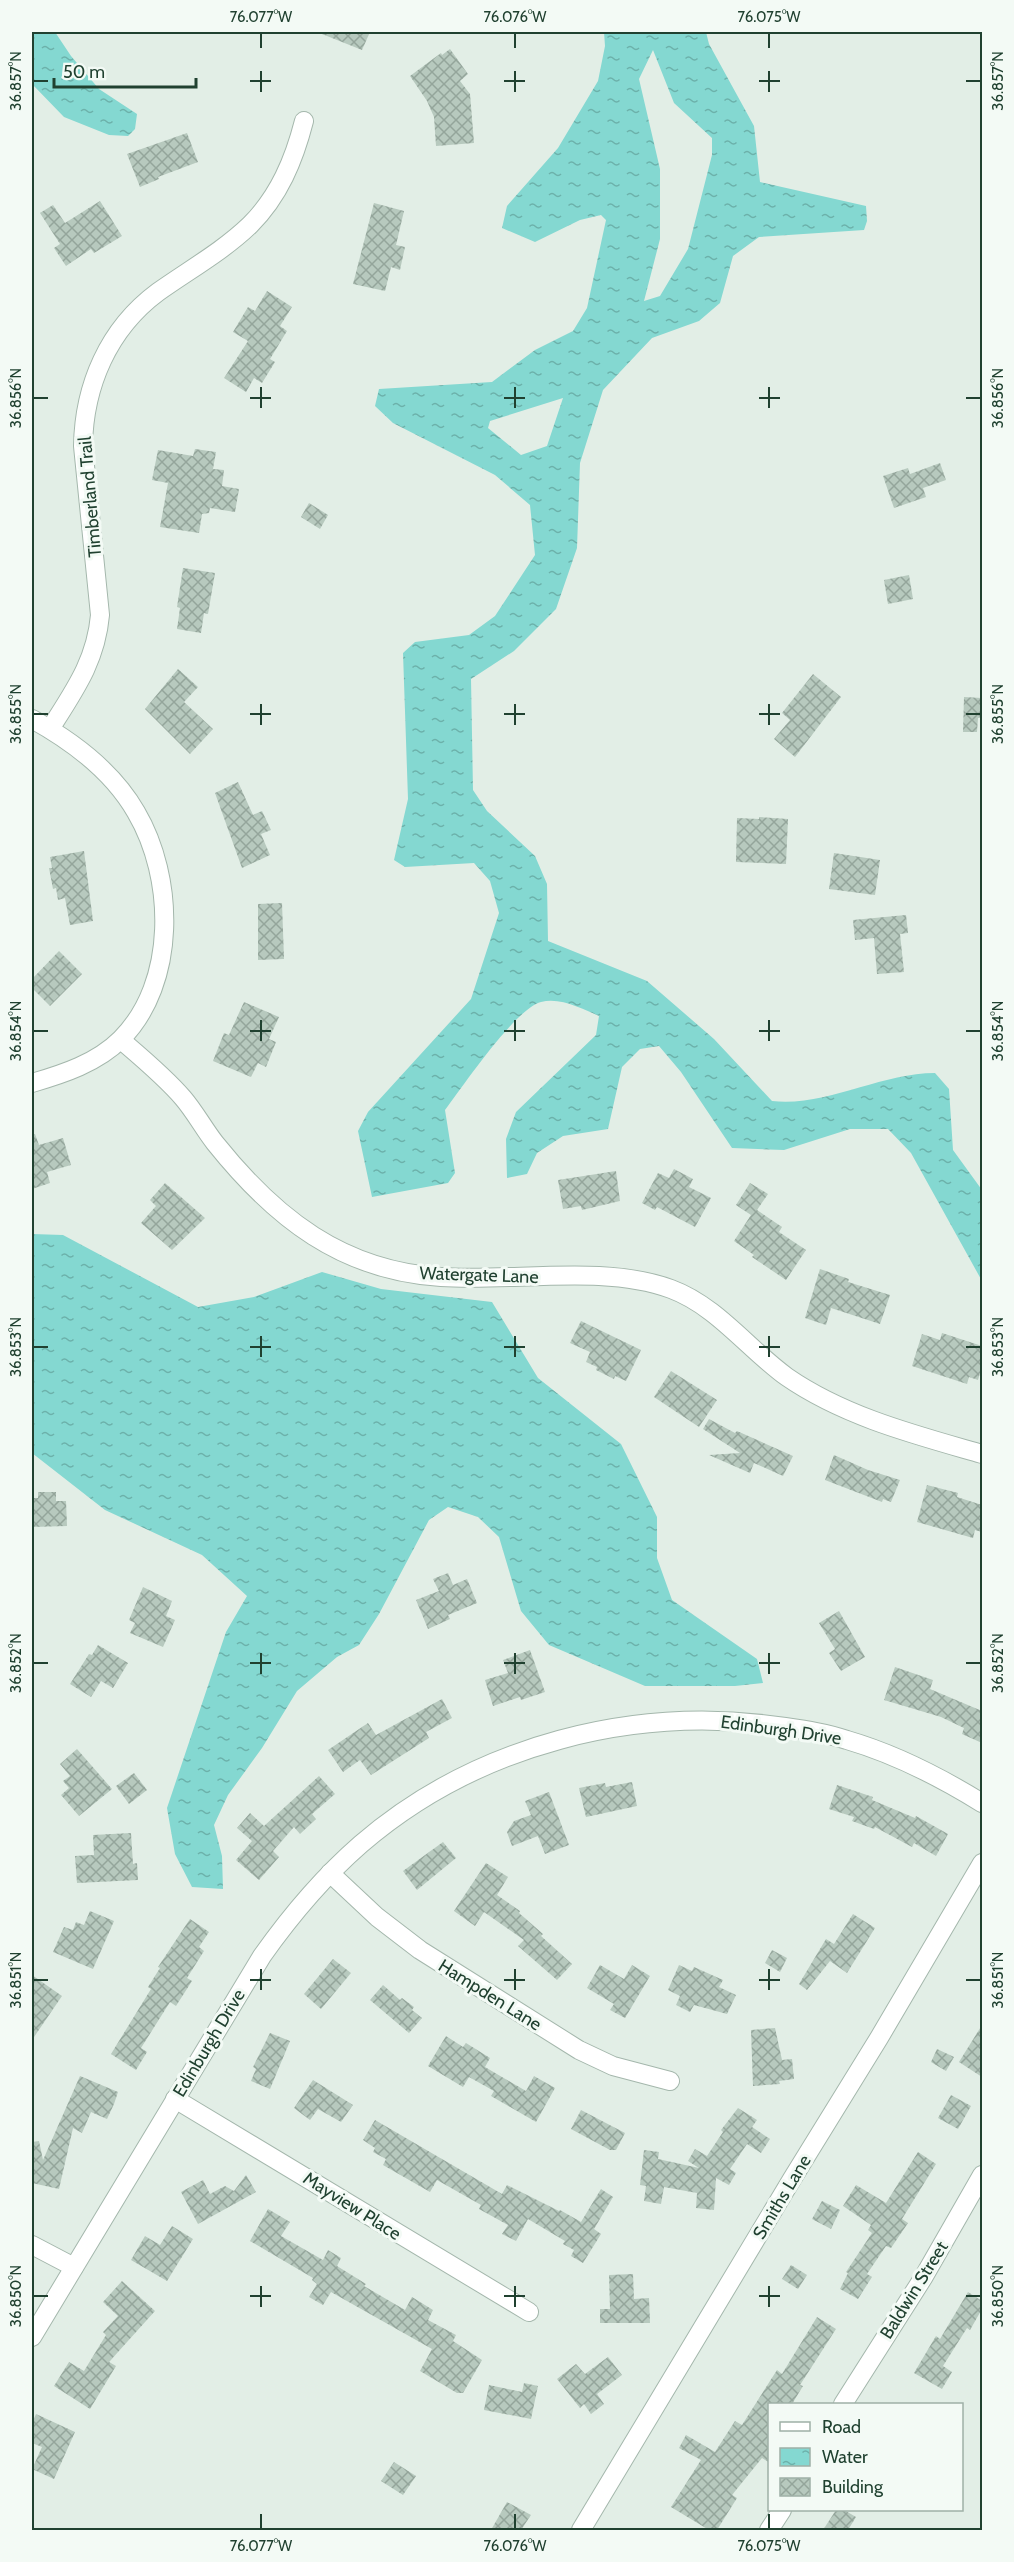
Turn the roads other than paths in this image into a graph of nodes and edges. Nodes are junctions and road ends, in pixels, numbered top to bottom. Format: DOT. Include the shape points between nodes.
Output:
graph roads {
  1 [pos="304,121"];
  2 [pos="32,719"];
  3 [pos="50,729"];
  4 [pos="121,1040"];
  5 [pos="32,1083"];
  6 [pos="982,1454"];
  7 [pos="982,1803"];
  8 [pos="982,1863"];
  9 [pos="330,1873"];
  10 [pos="670,2081"];
  11 [pos="175,2099"];
  12 [pos="982,2175"];
  13 [pos="32,2245"];
  14 [pos="74,2267"];
  15 [pos="529,2312"];
  16 [pos="32,2337"];
  17 [pos="844,2403"];
  18 [pos="781,2511"];
  19 [pos="580,2530"];
  20 [pos="769,2530"];
  1 -- 3 [label="street, Timberland Trail" via="289,168 250,225 136,311 98,368 84,420 83,446 100,615 98,635 83,676"];
  2 -- 3 [label="street"];
  3 -- 4 [label="street" via="97,764 120,790 136,812 158,871 163,908 157,977 138,1020"];
  4 -- 5 [label="street" via="89,1062"];
  4 -- 6 [label="street, Watergate Lane" via="183,1098 214,1143 259,1193 288,1220 340,1251 403,1272 441,1277 599,1277 648,1282 672,1289 695,1301 776,1368 823,1398 920,1436"];
  7 -- 9 [label="street, Edinburgh Drive" via="940,1779 846,1739 759,1723 665,1720 566,1738 486,1767 400,1814"];
  8 -- 19 [label="street, Smiths Lane"];
  9 -- 10 [label="street, Hampden Lane" via="420,1950 579,2050 613,2066"];
  9 -- 11 [label="street, Edinburgh Drive" via="291,1915 262,1956"];
  11 -- 14 [label="street, Edinburgh Drive"];
  11 -- 15 [label="street, Mayview Place"];
  12 -- 17 [label="street, Baldwin Street"];
  13 -- 14 [label="street"];
  14 -- 16 [label="street, Edinburgh Drive"];
  18 -- 20 [label="street"];
}
